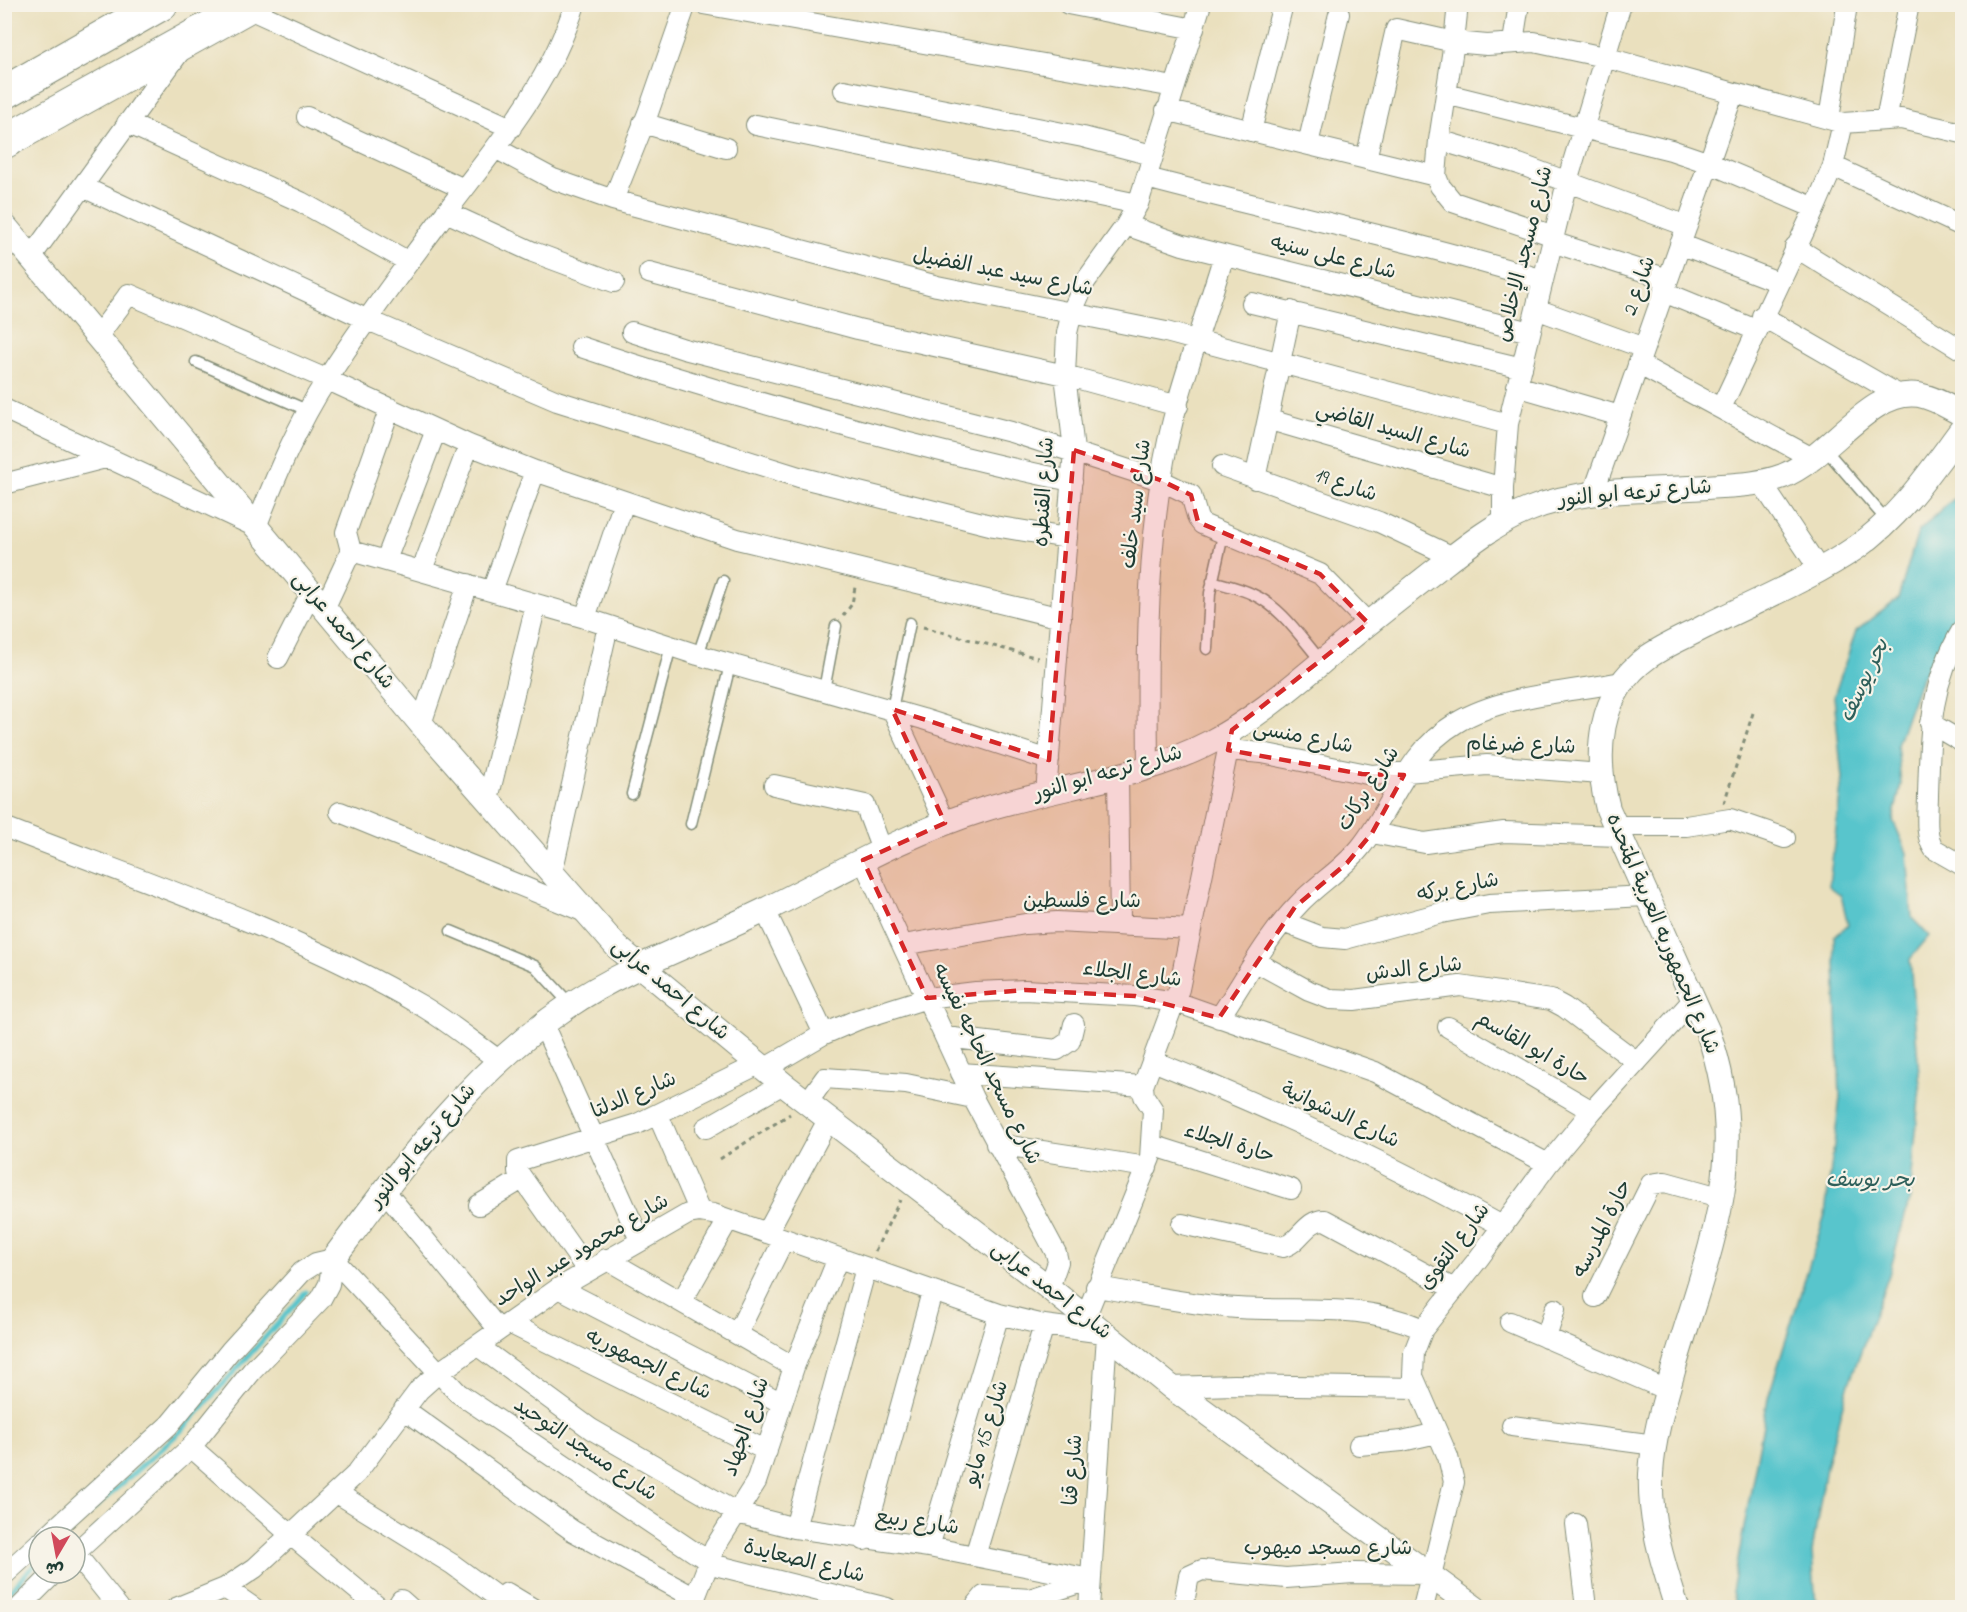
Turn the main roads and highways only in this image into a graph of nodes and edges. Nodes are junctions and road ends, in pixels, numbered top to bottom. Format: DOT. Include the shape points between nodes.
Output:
graph roads {
  1 [pos="161,4"];
  2 [pos="249,6"];
  3 [pos="4,93"];
  4 [pos="4,142"];
  1 -- 3 [label="highway"];
  2 -- 4 [label="highway"];
}
